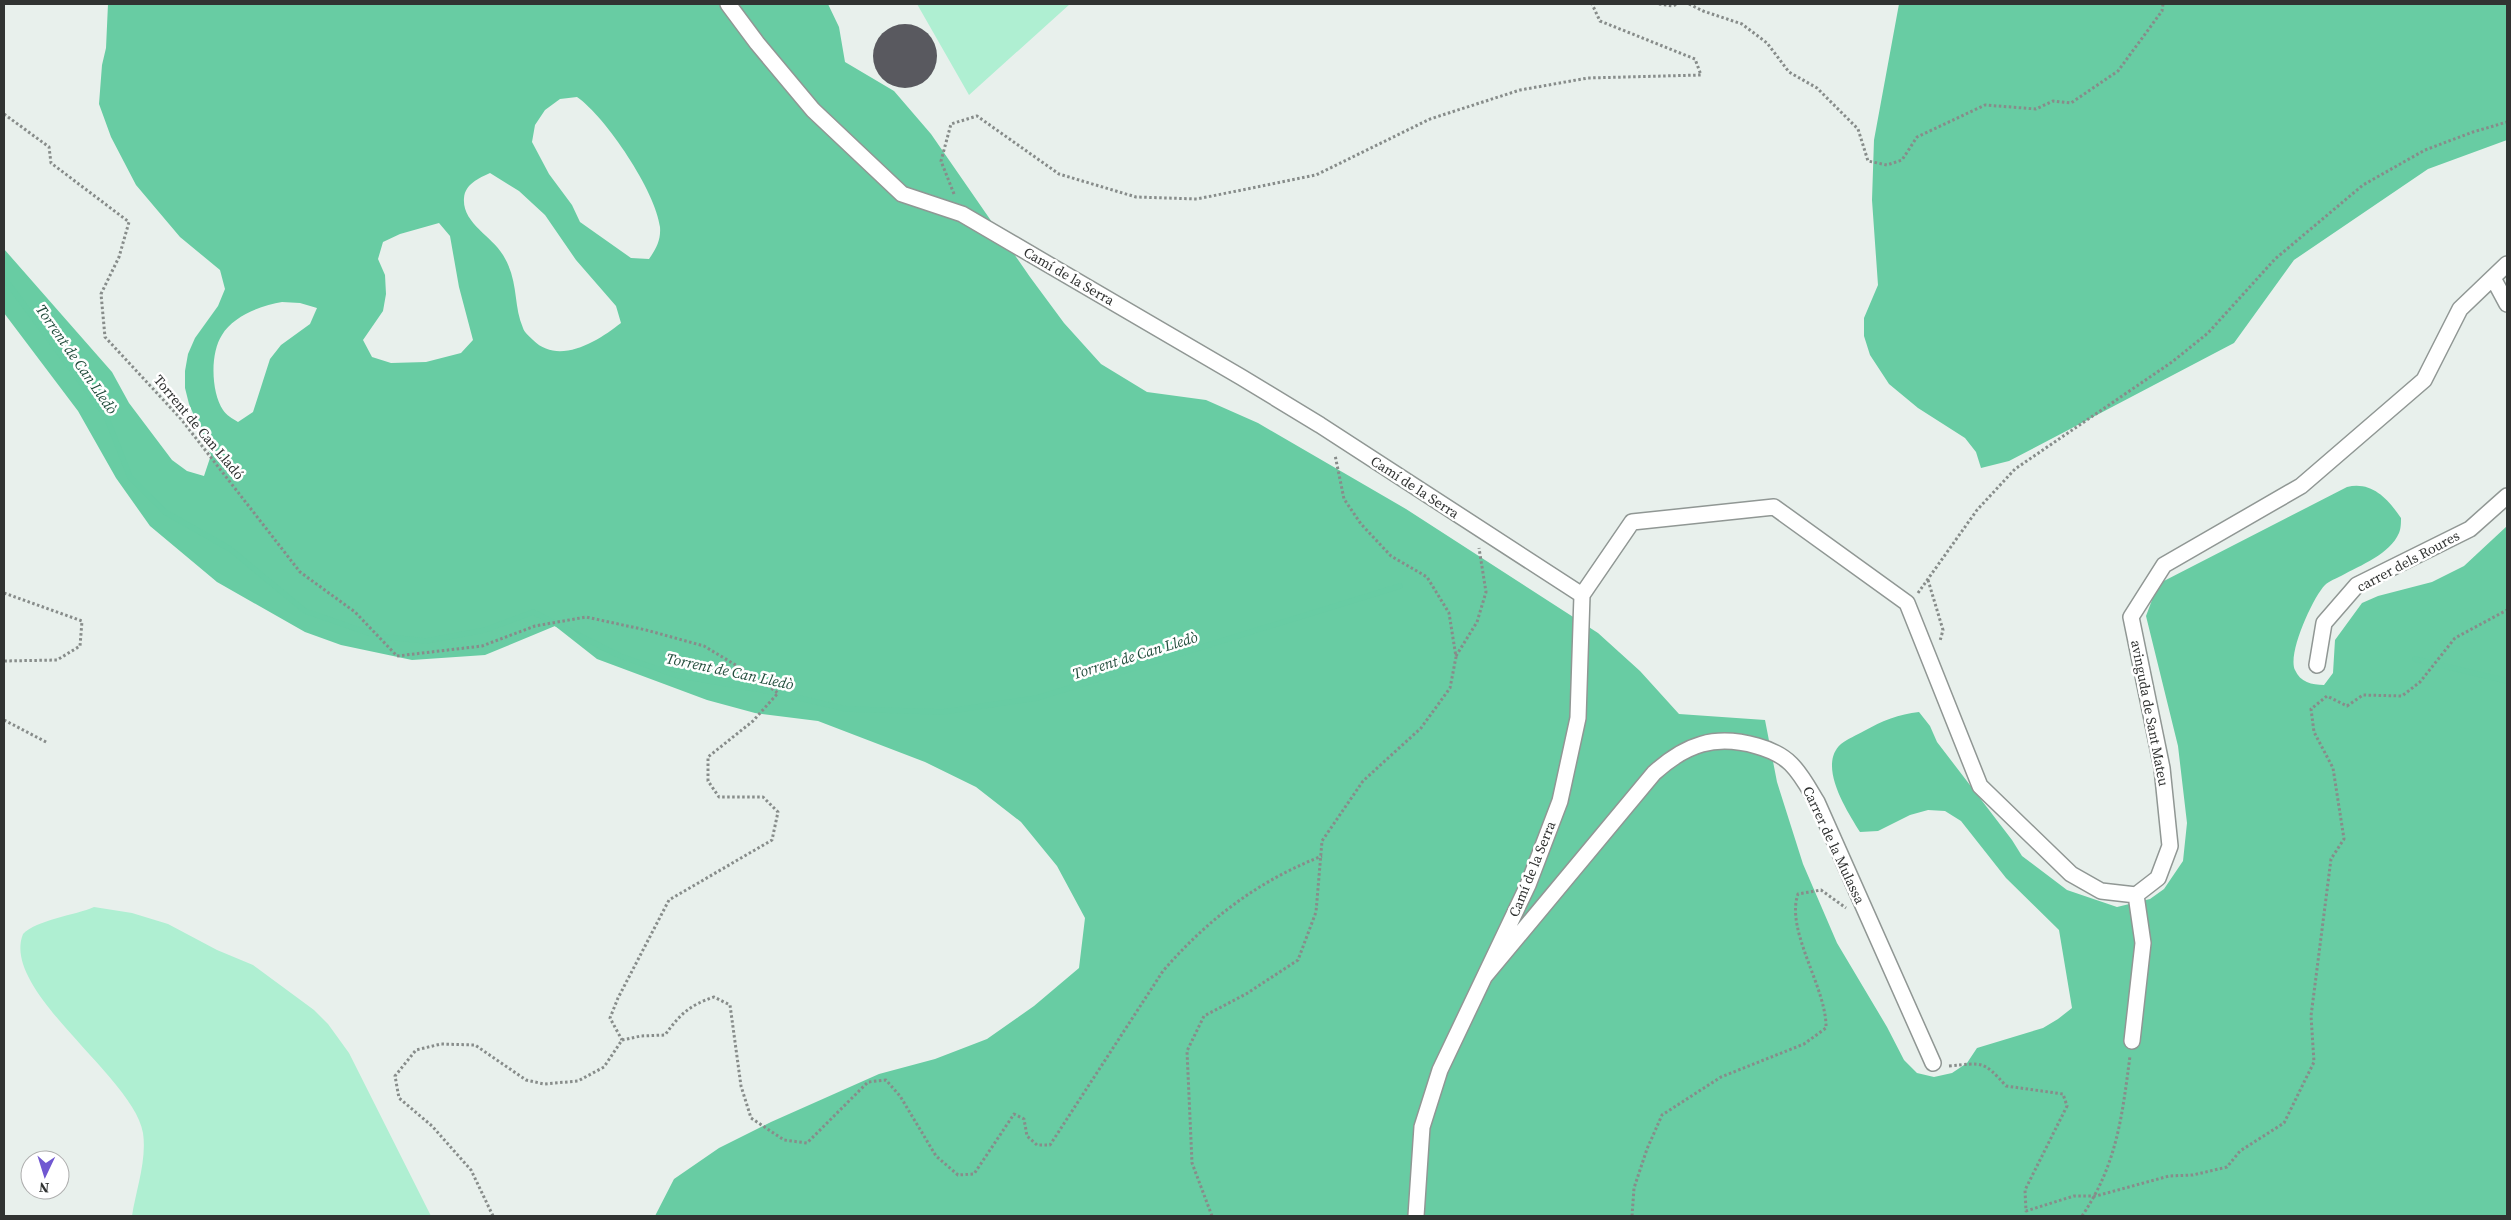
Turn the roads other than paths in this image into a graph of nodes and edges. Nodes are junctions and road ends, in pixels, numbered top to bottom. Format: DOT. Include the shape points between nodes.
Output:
graph roads {
  1 [pos="728,4"];
  2 [pos="2507,264"];
  3 [pos="2493,278"];
  4 [pos="2507,304"];
  5 [pos="2507,496"];
  6 [pos="1582,596"];
  7 [pos="2317,665"];
  8 [pos="2136,895"];
  9 [pos="1485,976"];
  10 [pos="2132,1041"];
  11 [pos="1933,1063"];
  12 [pos="1416,1216"];
  1 -- 6 [label="street, Camí de la Serra" via="813,110 902,194 962,214 1312,420"];
  2 -- 3 [label="street, avinguda de Sant Mateu"];
  3 -- 4 [label="street"];
  3 -- 8 [label="street, avinguda de Sant Mateu" via="2460,309 2424,380 2301,486 2164,565 2131,617 2162,768 2170,846 2158,878"];
  5 -- 7 [label="street, carrer dels Roures" via="2470,529 2357,585 2324,623"];
  6 -- 8 [label="street" via="1632,522 1774,507 1907,603 1980,786 2071,874 2101,891"];
  6 -- 9 [label="street, Camí de la Serra" via="1578,718 1560,801 1528,885"];
  8 -- 10 [label="street" via="2143,943"];
  9 -- 11 [label="street, Carrer de la Mulassa" via="1654,773 1680,753 1713,741 1728,740 1763,748 1789,762 1801,775 1817,802"];
  9 -- 12 [label="street, Camí de la Serra" via="1440,1070 1422,1127"];
}
